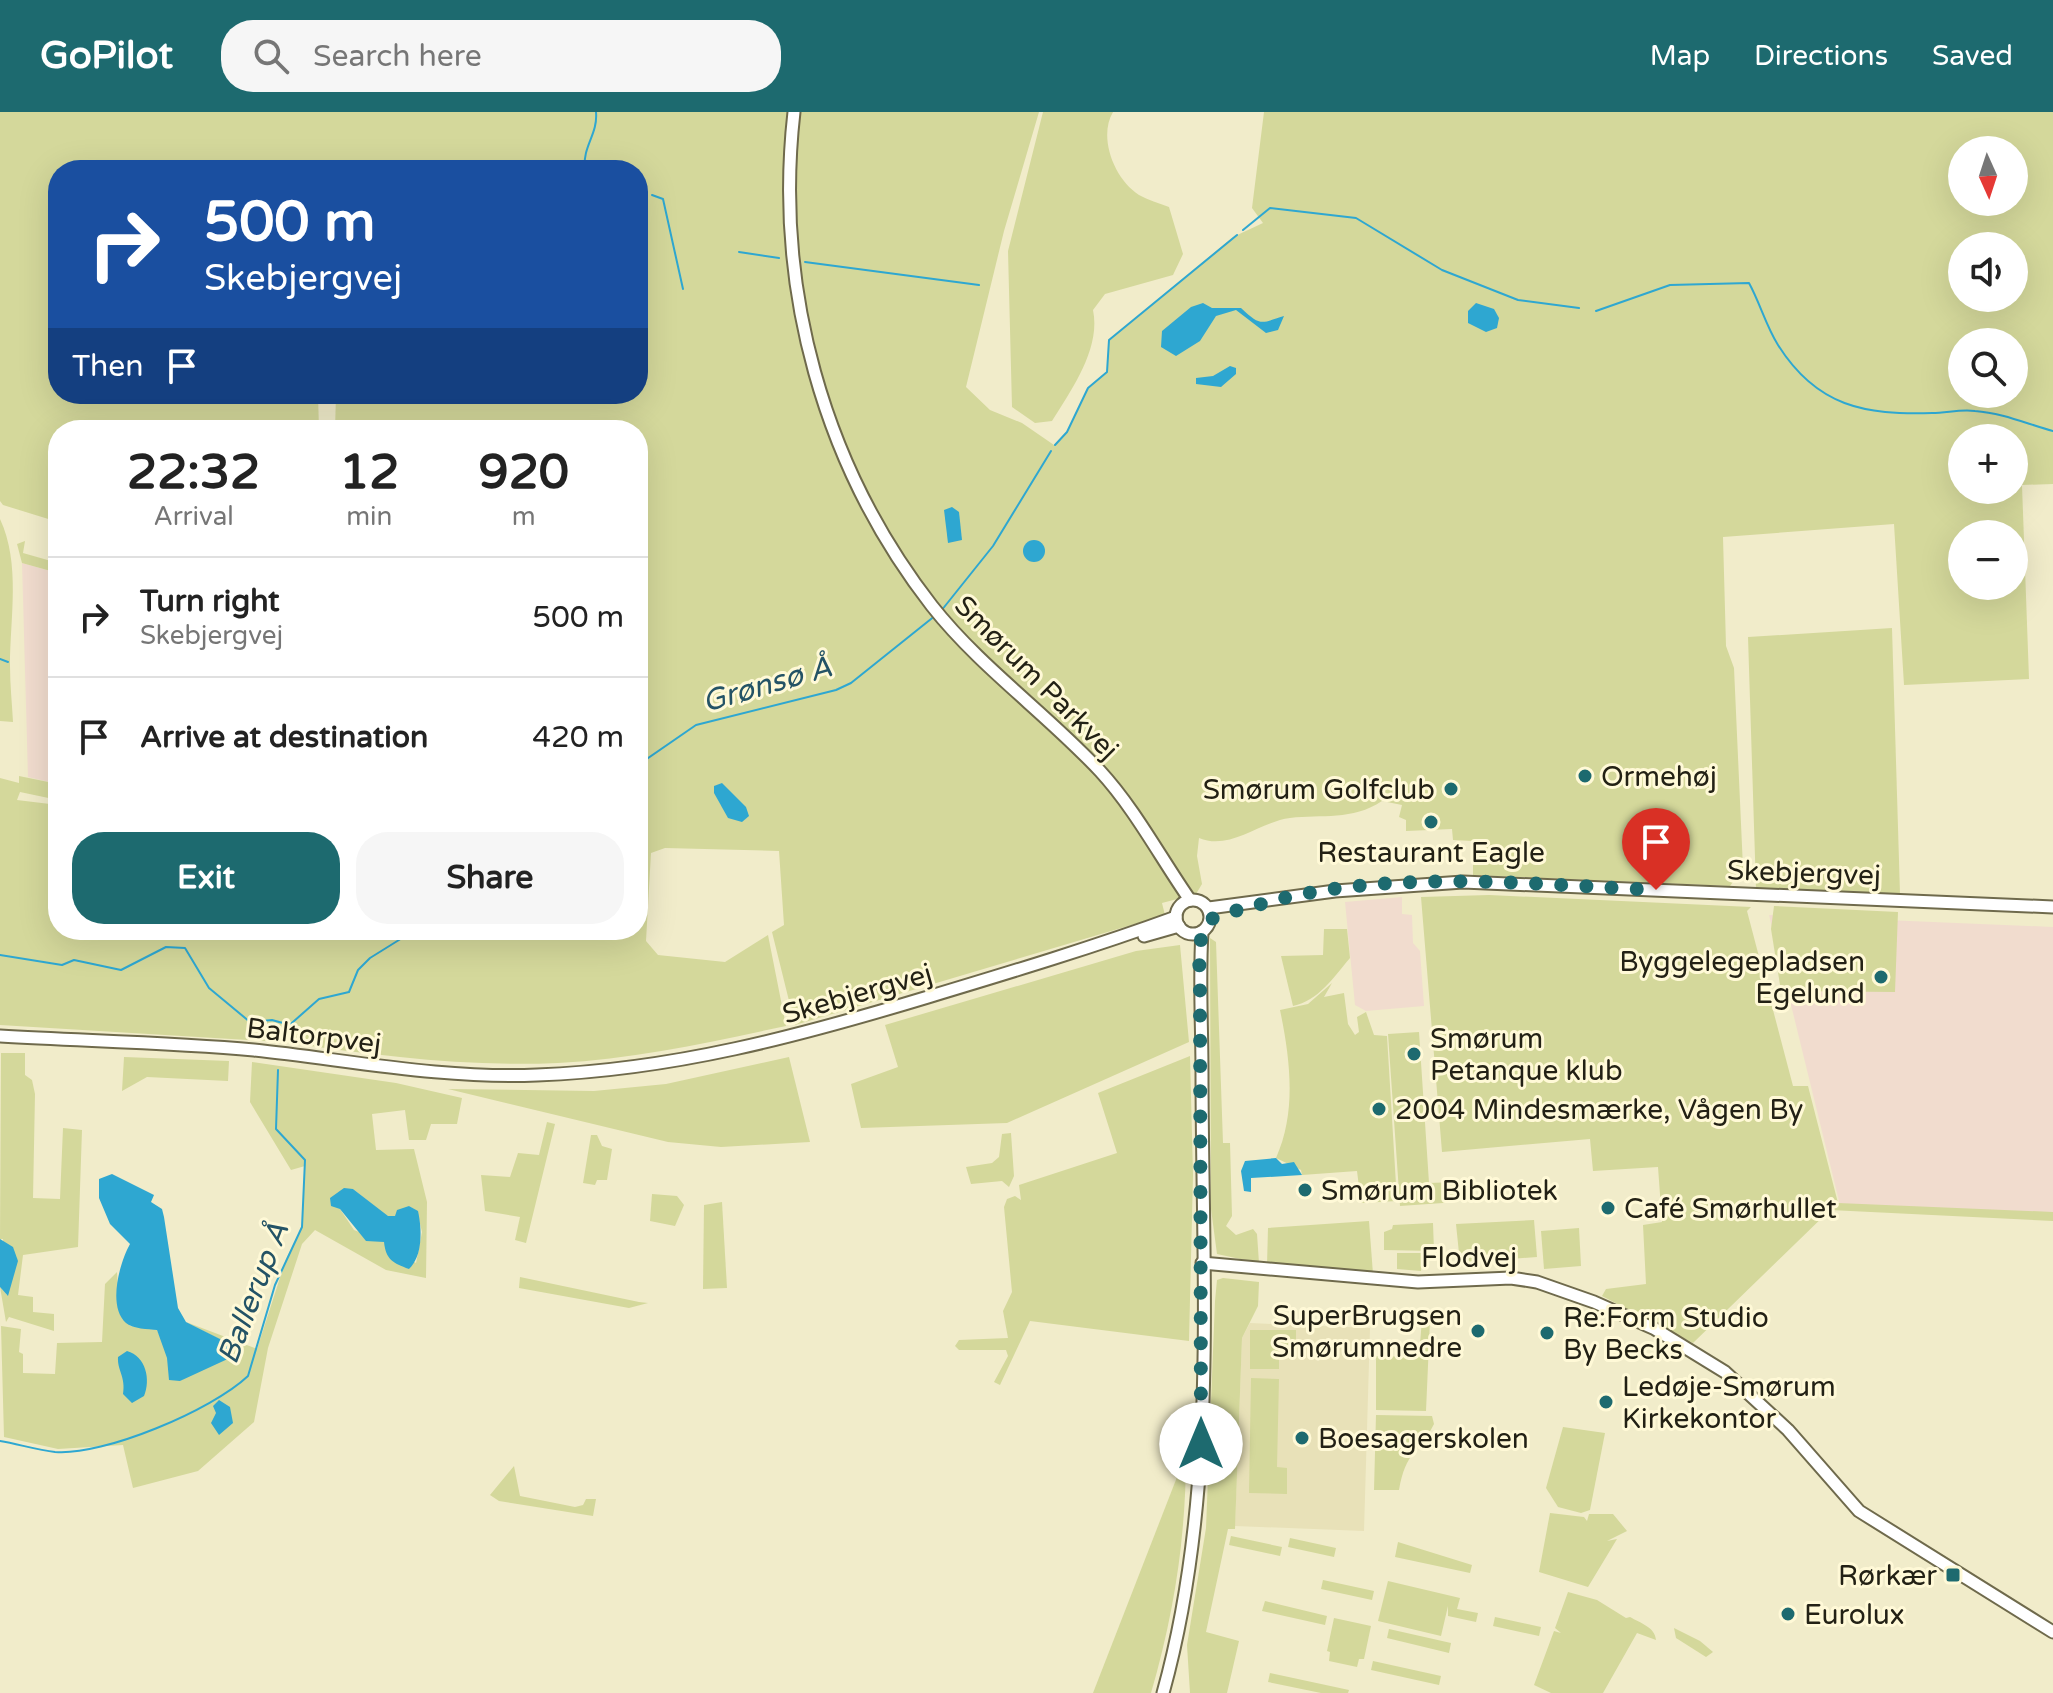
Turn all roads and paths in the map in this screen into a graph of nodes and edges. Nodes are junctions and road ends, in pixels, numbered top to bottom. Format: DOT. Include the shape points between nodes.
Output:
graph roads {
  1 [pos="794,112"];
  2 [pos="2053,907"];
  3 [pos="1181,912"];
  4 [pos="1210,914"];
  5 [pos="1196,933"];
  6 [pos="0,1036"];
  7 [pos="622,1069"];
  8 [pos="1202,1263"];
  9 [pos="2053,1632"];
  10 [pos="1163,1693"];
  1 -- 3 [label="street, Smørum Parkvej" via="788,211 796,298 815,377 863,500 932,607 1102,773 1129,807 1162,861"];
  2 -- 4 [label="street, Skebjergvej" via="1463,882 1365,888"];
  3 -- 4 [label="street" via="1200,901"];
  3 -- 5 [label="street"];
  3 -- 7 [label="street, Skebjergvej" via="1101,945 794,1037"];
  4 -- 5 [label="street"];
  5 -- 8 [label="street"];
  6 -- 7 [label="street, Baltorpvej" via="229,1048 463,1074"];
  8 -- 9 [label="street, Flodvej" via="1418,1282 1511,1278 1594,1302 1655,1329 1725,1372 1788,1430 1859,1511"];
  8 -- 10 [label="street" via="1195,1539 1180,1633"];
}
